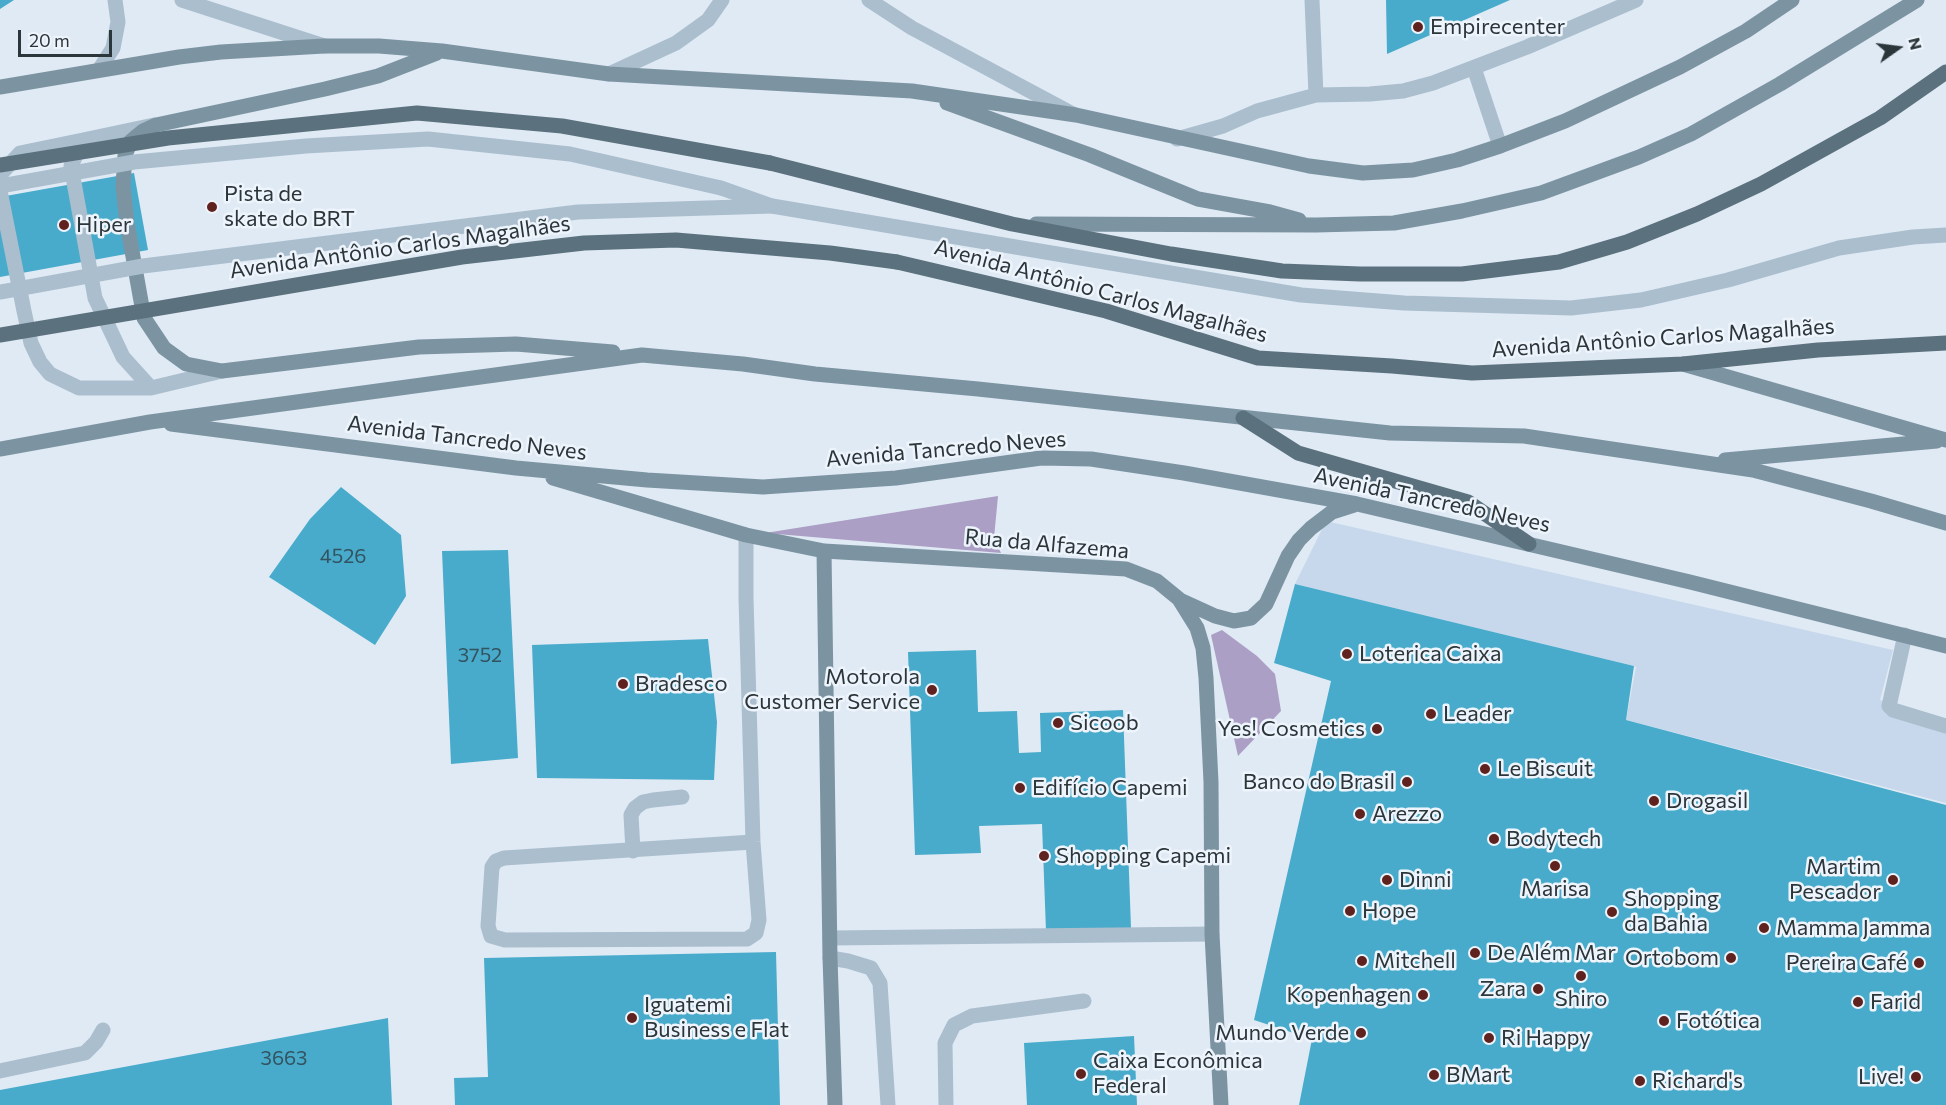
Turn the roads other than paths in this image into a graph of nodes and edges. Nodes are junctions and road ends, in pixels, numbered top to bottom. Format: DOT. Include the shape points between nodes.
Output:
graph roads {
  1 [pos="115,0"];
  2 [pos="182,0"];
  3 [pos="722,0"];
  4 [pos="869,0"];
  5 [pos="1312,0"];
  6 [pos="1636,0"];
  7 [pos="1792,0"];
  8 [pos="1917,0"];
  9 [pos="324,46"];
  10 [pos="442,51"];
  11 [pos="1474,68"];
  12 [pos="99,70"];
  13 [pos="1946,72"];
  14 [pos="609,74"];
  15 [pos="0,87"];
  16 [pos="912,91"];
  17 [pos="1316,95"];
  18 [pos="1076,115"];
  19 [pos="189,117"];
  20 [pos="1177,139"];
  21 [pos="83,140"];
  22 [pos="1500,146"];
  23 [pos="0,165"];
  24 [pos="0,175"];
  25 [pos="0,188"];
  26 [pos="772,206"];
  27 [pos="1012,224"];
  28 [pos="1316,225"];
  29 [pos="1946,235"];
  30 [pos="0,292"];
  31 [pos="0,335"];
  32 [pos="1946,344"];
  33 [pos="642,355"];
  34 [pos="1683,364"];
  35 [pos="222,371"];
  36 [pos="151,388"];
  37 [pos="1243,418"];
  38 [pos="150,422"];
  39 [pos="1946,441"];
  40 [pos="0,449"];
  41 [pos="1700,462"];
  42 [pos="516,468"];
  43 [pos="1357,504"];
  44 [pos="1946,522"];
  45 [pos="746,535"];
  46 [pos="1529,544"];
  47 [pos="824,551"];
  48 [pos="1179,599"];
  49 [pos="1905,635"];
  50 [pos="1946,646"];
  51 [pos="1946,726"];
  52 [pos="682,797"];
  53 [pos="753,842"];
  54 [pos="633,851"];
  55 [pos="1212,934"];
  56 [pos="830,938"];
  57 [pos="830,958"];
  58 [pos="1084,1001"];
  59 [pos="103,1030"];
  60 [pos="0,1071"];
  61 [pos="835,1105"];
  62 [pos="888,1105"];
  63 [pos="946,1105"];
  64 [pos="1221,1105"];
  1 -- 12 [label="street" via="118,22 113,48"];
  2 -- 9 [label="street"];
  3 -- 14 [label="street" via="708,20 676,43"];
  4 -- 18 [label="street" via="912,28"];
  5 -- 17 [label="street"];
  6 -- 11 [label="street"];
  7 -- 22 [label="main road" via="1680,67"];
  8 -- 28 [label="main road, Avenida Antônio Carlos Magalhães" via="1691,134 1593,175 1541,193 1462,211 1394,223"];
  9 -- 10 [label="main road"];
  9 -- 12 [label="main road" via="221,52"];
  10 -- 14 [label="main road"];
  10 -- 19 [label="main road" via="378,76"];
  11 -- 17 [label="street" via="1403,91"];
  11 -- 22 [label="street"];
  12 -- 15 [label="main road"];
  13 -- 27 [label="main road, Avenida Antônio Carlos Magalhães" via="1880,118 1761,184 1627,242 1558,262 1462,274 1282,271"];
  14 -- 16 [label="main road"];
  16 -- 18 [label="main road"];
  16 -- 28 [label="main road" via="1090,155 1198,199"];
  17 -- 20 [label="street"];
  18 -- 20 [label="main road"];
  19 -- 21 [label="street"];
  19 -- 35 [label="main road" via="156,125 131,141 125,155 123,186 127,223 144,318 164,348 186,364"];
  20 -- 22 [label="main road" via="1363,173 1413,170"];
  21 -- 24 [label="street" via="20,153"];
  21 -- 36 [label="street" via="71,166 95,298 123,357"];
  23 -- 27 [label="main road, Avenida Antônio Carlos Magalhães, bridge" via="168,138 417,113 562,126 770,163"];
  25 -- 26 [label="street, bridge" via="134,162 428,139 570,154 721,188"];
  25 -- 36 [label="street" via="31,343 40,363 50,374 79,388"];
  26 -- 29 [label="street" via="1301,295 1404,303 1570,308 1641,300 1839,248"];
  26 -- 30 [label="street, bridge" via="578,212 143,266"];
  27 -- 28 [label="main road, Avenida Antônio Carlos Magalhães"];
  31 -- 34 [label="main road, Avenida Antônio Carlos Magalhães, bridge" via="450,259 584,243 676,240 897,262 1106,311 1258,358 1472,373"];
  32 -- 34 [label="main road, Avenida Antônio Carlos Magalhães" via="1818,350"];
  33 -- 35 [label="main road" via="516,344 419,347"];
  33 -- 37 [label="main road"];
  33 -- 38 [label="main road"];
  34 -- 39 [label="main road"];
  35 -- 36 [label="street"];
  37 -- 41 [label="main road" via="1390,433 1524,436"];
  37 -- 46 [label="main road" via="1298,453 1468,502"];
  38 -- 40 [label="main road"];
  38 -- 42 [label="main road, Avenida Tancredo Neves"];
  39 -- 41 [label="main road"];
  41 -- 44 [label="main road" via="1753,470"];
  42 -- 43 [label="main road, Avenida Tancredo Neves" via="763,487 896,478 1041,458 1091,459"];
  42 -- 45 [label="main road, Rua da Alfazema"];
  43 -- 46 [label="main road, Avenida Tancredo Neves"];
  43 -- 48 [label="main road" via="1332,512 1305,534 1288,556 1266,604 1251,618 1234,621 1215,616"];
  45 -- 47 [label="main road, Rua da Alfazema"];
  45 -- 53 [label="street"];
  46 -- 49 [label="main road, Avenida Tancredo Neves"];
  47 -- 48 [label="main road, Rua da Alfazema" via="1126,569 1157,582"];
  47 -- 56 [label="main road"];
  48 -- 55 [label="main road, Rua da Alfazema" via="1197,628 1206,678"];
  49 -- 50 [label="main road, Avenida Tancredo Neves"];
  49 -- 51 [label="street" via="1889,706"];
  52 -- 54 [label="street" via="643,802 635,808"];
  53 -- 54 [label="street"];
  53 -- 54 [label="street" via="759,920 756,933 747,939 506,940 491,936 488,926 492,867 496,861"];
  55 -- 56 [label="street"];
  55 -- 64 [label="main road, Rua da Alfazema"];
  56 -- 57 [label="main road"];
  57 -- 61 [label="main road"];
  57 -- 62 [label="street" via="871,968 880,983"];
  58 -- 63 [label="street" via="972,1016 954,1025 945,1043"];
  59 -- 60 [label="street" via="86,1053"];
}
